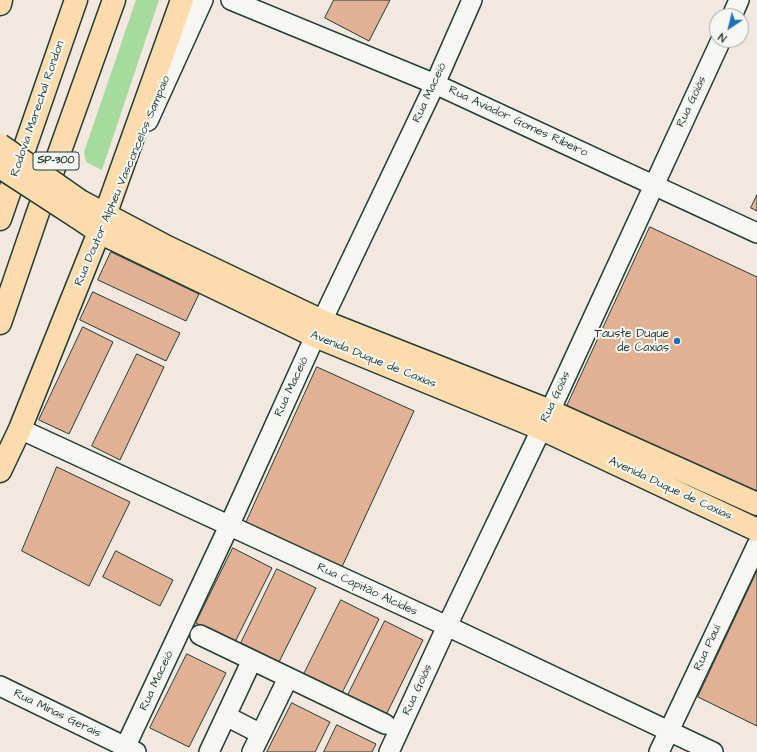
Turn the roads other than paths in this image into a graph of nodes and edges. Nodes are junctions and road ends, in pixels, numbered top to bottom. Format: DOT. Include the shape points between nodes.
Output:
graph roads {
  1 [pos="1,0"];
  2 [pos="76,0"];
  3 [pos="114,0"];
  4 [pos="182,0"];
  5 [pos="203,0"];
  6 [pos="231,0"];
  7 [pos="472,0"];
  8 [pos="0,4"];
  9 [pos="717,48"];
  10 [pos="435,84"];
  11 [pos="0,145"];
  12 [pos="0,167"];
  13 [pos="654,185"];
  14 [pos="79,209"];
  15 [pos="0,219"];
  16 [pos="102,223"];
  17 [pos="757,233"];
  18 [pos="0,323"];
  19 [pos="318,329"];
  20 [pos="546,420"];
  21 [pos="20,429"];
  22 [pos="0,471"];
  23 [pos="757,504"];
  24 [pos="229,526"];
  25 [pos="757,530"];
  26 [pos="757,545"];
  27 [pos="446,626"];
  28 [pos="200,635"];
  29 [pos="252,660"];
  30 [pos="288,678"];
  31 [pos="0,686"];
  32 [pos="226,716"];
  33 [pos="385,724"];
  34 [pos="669,731"];
  35 [pos="261,734"];
  36 [pos="128,750"];
  37 [pos="209,752"];
  38 [pos="252,752"];
  39 [pos="389,752"];
  40 [pos="659,752"];
  41 [pos="713,752"];
  1 -- 8 [label="main road"];
  2 -- 15 [label="main road, Rodovia Marechal Rondon / SP-300"];
  3 -- 18 [label="main road, SP-300"];
  4 -- 16 [label="main road"];
  5 -- 16 [label="street, Rua Doutor Alpheu Vasconcelos Sampaio"];
  6 -- 10 [label="street, Rua Aviador Gomes Ribeiro"];
  7 -- 10 [label="street, Rua Maceió"];
  9 -- 13 [label="street, Rua Goiás"];
  10 -- 13 [label="street, Rua Aviador Gomes Ribeiro"];
  10 -- 19 [label="street, Rua Maceió"];
  11 -- 14 [label="main road, Avenida Duque de Caxias, bridge"];
  12 -- 14 [label="main road, Avenida Duque de Caxias, bridge"];
  13 -- 17 [label="street, Rua Aviador Gomes Ribeiro"];
  13 -- 20 [label="street, Rua Goiás"];
  14 -- 16 [label="main road, Avenida Duque de Caxias"];
  16 -- 19 [label="main road, Avenida Duque de Caxias"];
  16 -- 21 [label="main road, Rua Doutor Alpheu Vasconcelos Sampaio"];
  19 -- 20 [label="main road, Avenida Duque de Caxias"];
  19 -- 24 [label="street, Rua Maceió"];
  20 -- 23 [label="main road, Avenida Duque de Caxias"];
  20 -- 25 [label="main road, Avenida Duque de Caxias"];
  20 -- 27 [label="street, Rua Goiás"];
  21 -- 22 [label="main road, Rua Doutor Alpheu Vasconcelos Sampaio"];
  21 -- 24 [label="street, Rua Capitão Alcides"];
  24 -- 27 [label="street, Rua Capitão Alcides"];
  24 -- 36 [label="street, Rua Maceió"];
  26 -- 34 [label="street, Rua Piauí"];
  27 -- 34 [label="street, Rua Capitão Alcides"];
  27 -- 39 [label="street, Rua Goiás"];
  28 -- 29 [label="street"];
  29 -- 30 [label="street"];
  29 -- 32 [label="street"];
  30 -- 33 [label="street"];
  30 -- 35 [label="street"];
  31 -- 36 [label="street, Rua Minas Gerais"];
  32 -- 35 [label="street"];
  32 -- 37 [label="street"];
  34 -- 40 [label="street, Rua Piauí"];
  34 -- 41 [label="street, Rua Capitão Alcides"];
  35 -- 38 [label="street"];
}
